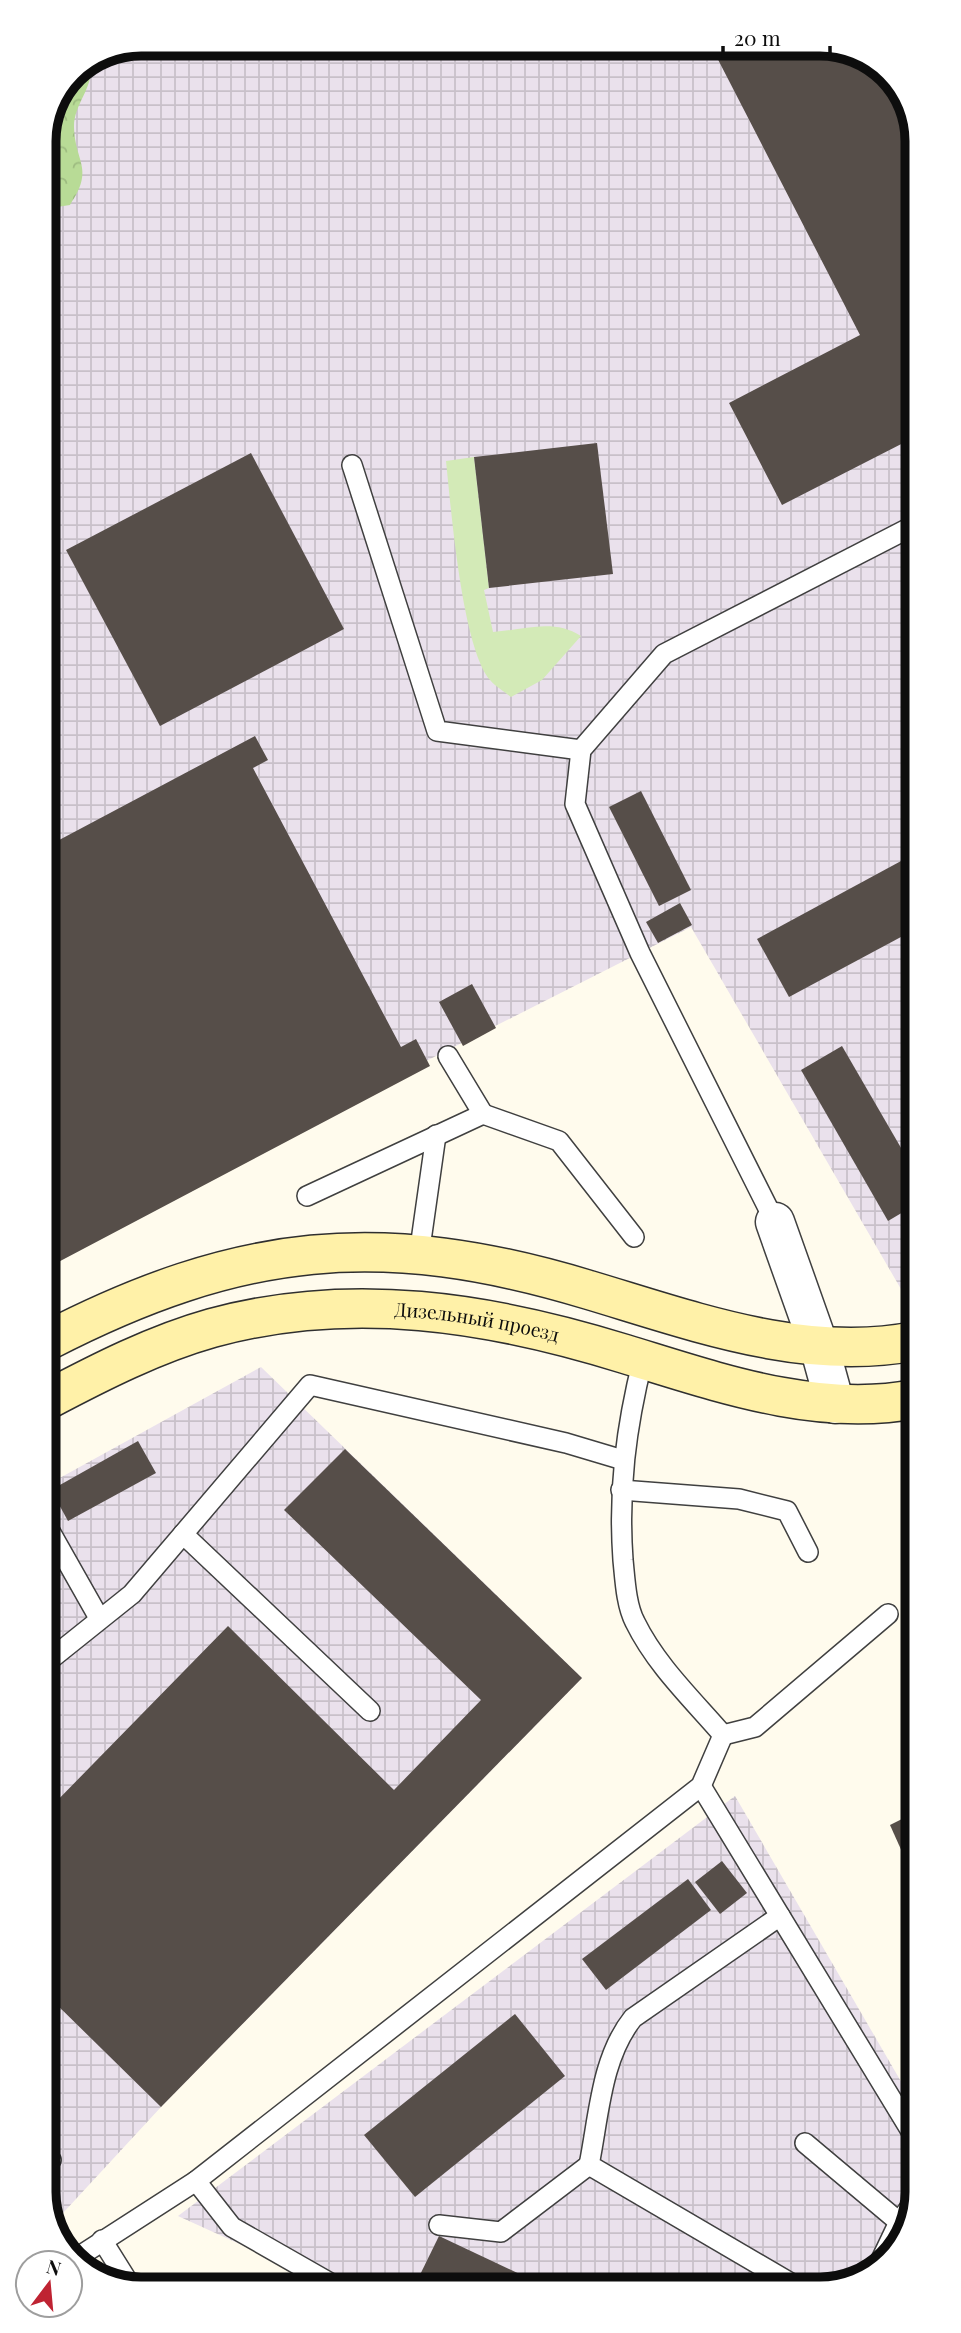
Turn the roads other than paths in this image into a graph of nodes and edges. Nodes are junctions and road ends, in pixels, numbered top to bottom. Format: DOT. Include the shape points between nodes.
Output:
graph roads {
  1 [pos="352,466"];
  2 [pos="905,530"];
  3 [pos="581,750"];
  4 [pos="448,1056"];
  5 [pos="482,1114"];
  6 [pos="436,1135"];
  7 [pos="307,1196"];
  8 [pos="775,1222"];
  9 [pos="634,1237"];
  10 [pos="419,1255"];
  11 [pos="56,1337"];
  12 [pos="905,1342"];
  13 [pos="819,1346"];
  14 [pos="643,1359"];
  15 [pos="56,1396"];
  16 [pos="905,1400"];
  17 [pos="835,1404"];
  18 [pos="622,1460"];
  19 [pos="621,1490"];
  20 [pos="183,1534"];
  21 [pos="56,1542"];
  22 [pos="808,1552"];
  23 [pos="888,1614"];
  24 [pos="99,1618"];
  25 [pos="56,1654"];
  26 [pos="370,1711"];
  27 [pos="723,1735"];
  28 [pos="701,1786"];
  29 [pos="780,1916"];
  30 [pos="905,2121"];
  31 [pos="805,2143"];
  32 [pos="589,2165"];
  33 [pos="196,2181"];
  34 [pos="899,2222"];
  35 [pos="439,2225"];
  36 [pos="891,2239"];
  37 [pos="102,2240"];
  38 [pos="84,2253"];
  39 [pos="124,2275"];
  40 [pos="320,2277"];
  41 [pos="780,2277"];
  1 -- 3 [label="lane" via="437,731"];
  2 -- 3 [label="lane" via="664,654"];
  3 -- 8 [label="lane" via="575,804 639,953"];
  4 -- 5 [label="lane"];
  5 -- 6 [label="lane"];
  5 -- 9 [label="lane" via="559,1140"];
  6 -- 7 [label="lane"];
  6 -- 10 [label="lane"];
  8 -- 13 [label="street"];
  10 -- 11 [label="street" via="343,1251 220,1269 145,1295"];
  10 -- 13 [label="street" via="535,1275 738,1332"];
  12 -- 13 [label="street"];
  13 -- 17 [label="street"];
  14 -- 15 [label="street, Дизельный проезд" via="470,1316 395,1307 332,1307 283,1312 209,1329 139,1355"];
  14 -- 17 [label="street, Дизельный проезд" via="760,1392"];
  14 -- 18 [label="lane"];
  16 -- 17 [label="street, Дизельный проезд"];
  18 -- 19 [label="lane"];
  18 -- 20 [label="lane" via="310,1385"];
  19 -- 22 [label="lane" via="739,1499 787,1511"];
  19 -- 27 [label="lane" via="625,1577 633,1619 652,1651"];
  20 -- 24 [label="lane" via="132,1594"];
  20 -- 26 [label="lane"];
  21 -- 24 [label="lane"];
  23 -- 27 [label="lane" via="755,1727"];
  24 -- 25 [label="lane"];
  27 -- 28 [label="lane"];
  28 -- 29 [label="lane"];
  28 -- 33 [label="lane"];
  29 -- 30 [label="lane"];
  29 -- 32 [label="lane" via="633,2018 619,2035 608,2067"];
  31 -- 34 [label="lane"];
  32 -- 35 [label="lane" via="501,2231"];
  32 -- 41 [label="lane"];
  33 -- 37 [label="lane"];
  33 -- 40 [label="lane" via="232,2227"];
  34 -- 36 [label="lane"];
  37 -- 38 [label="lane"];
  37 -- 39 [label="lane"];
}
